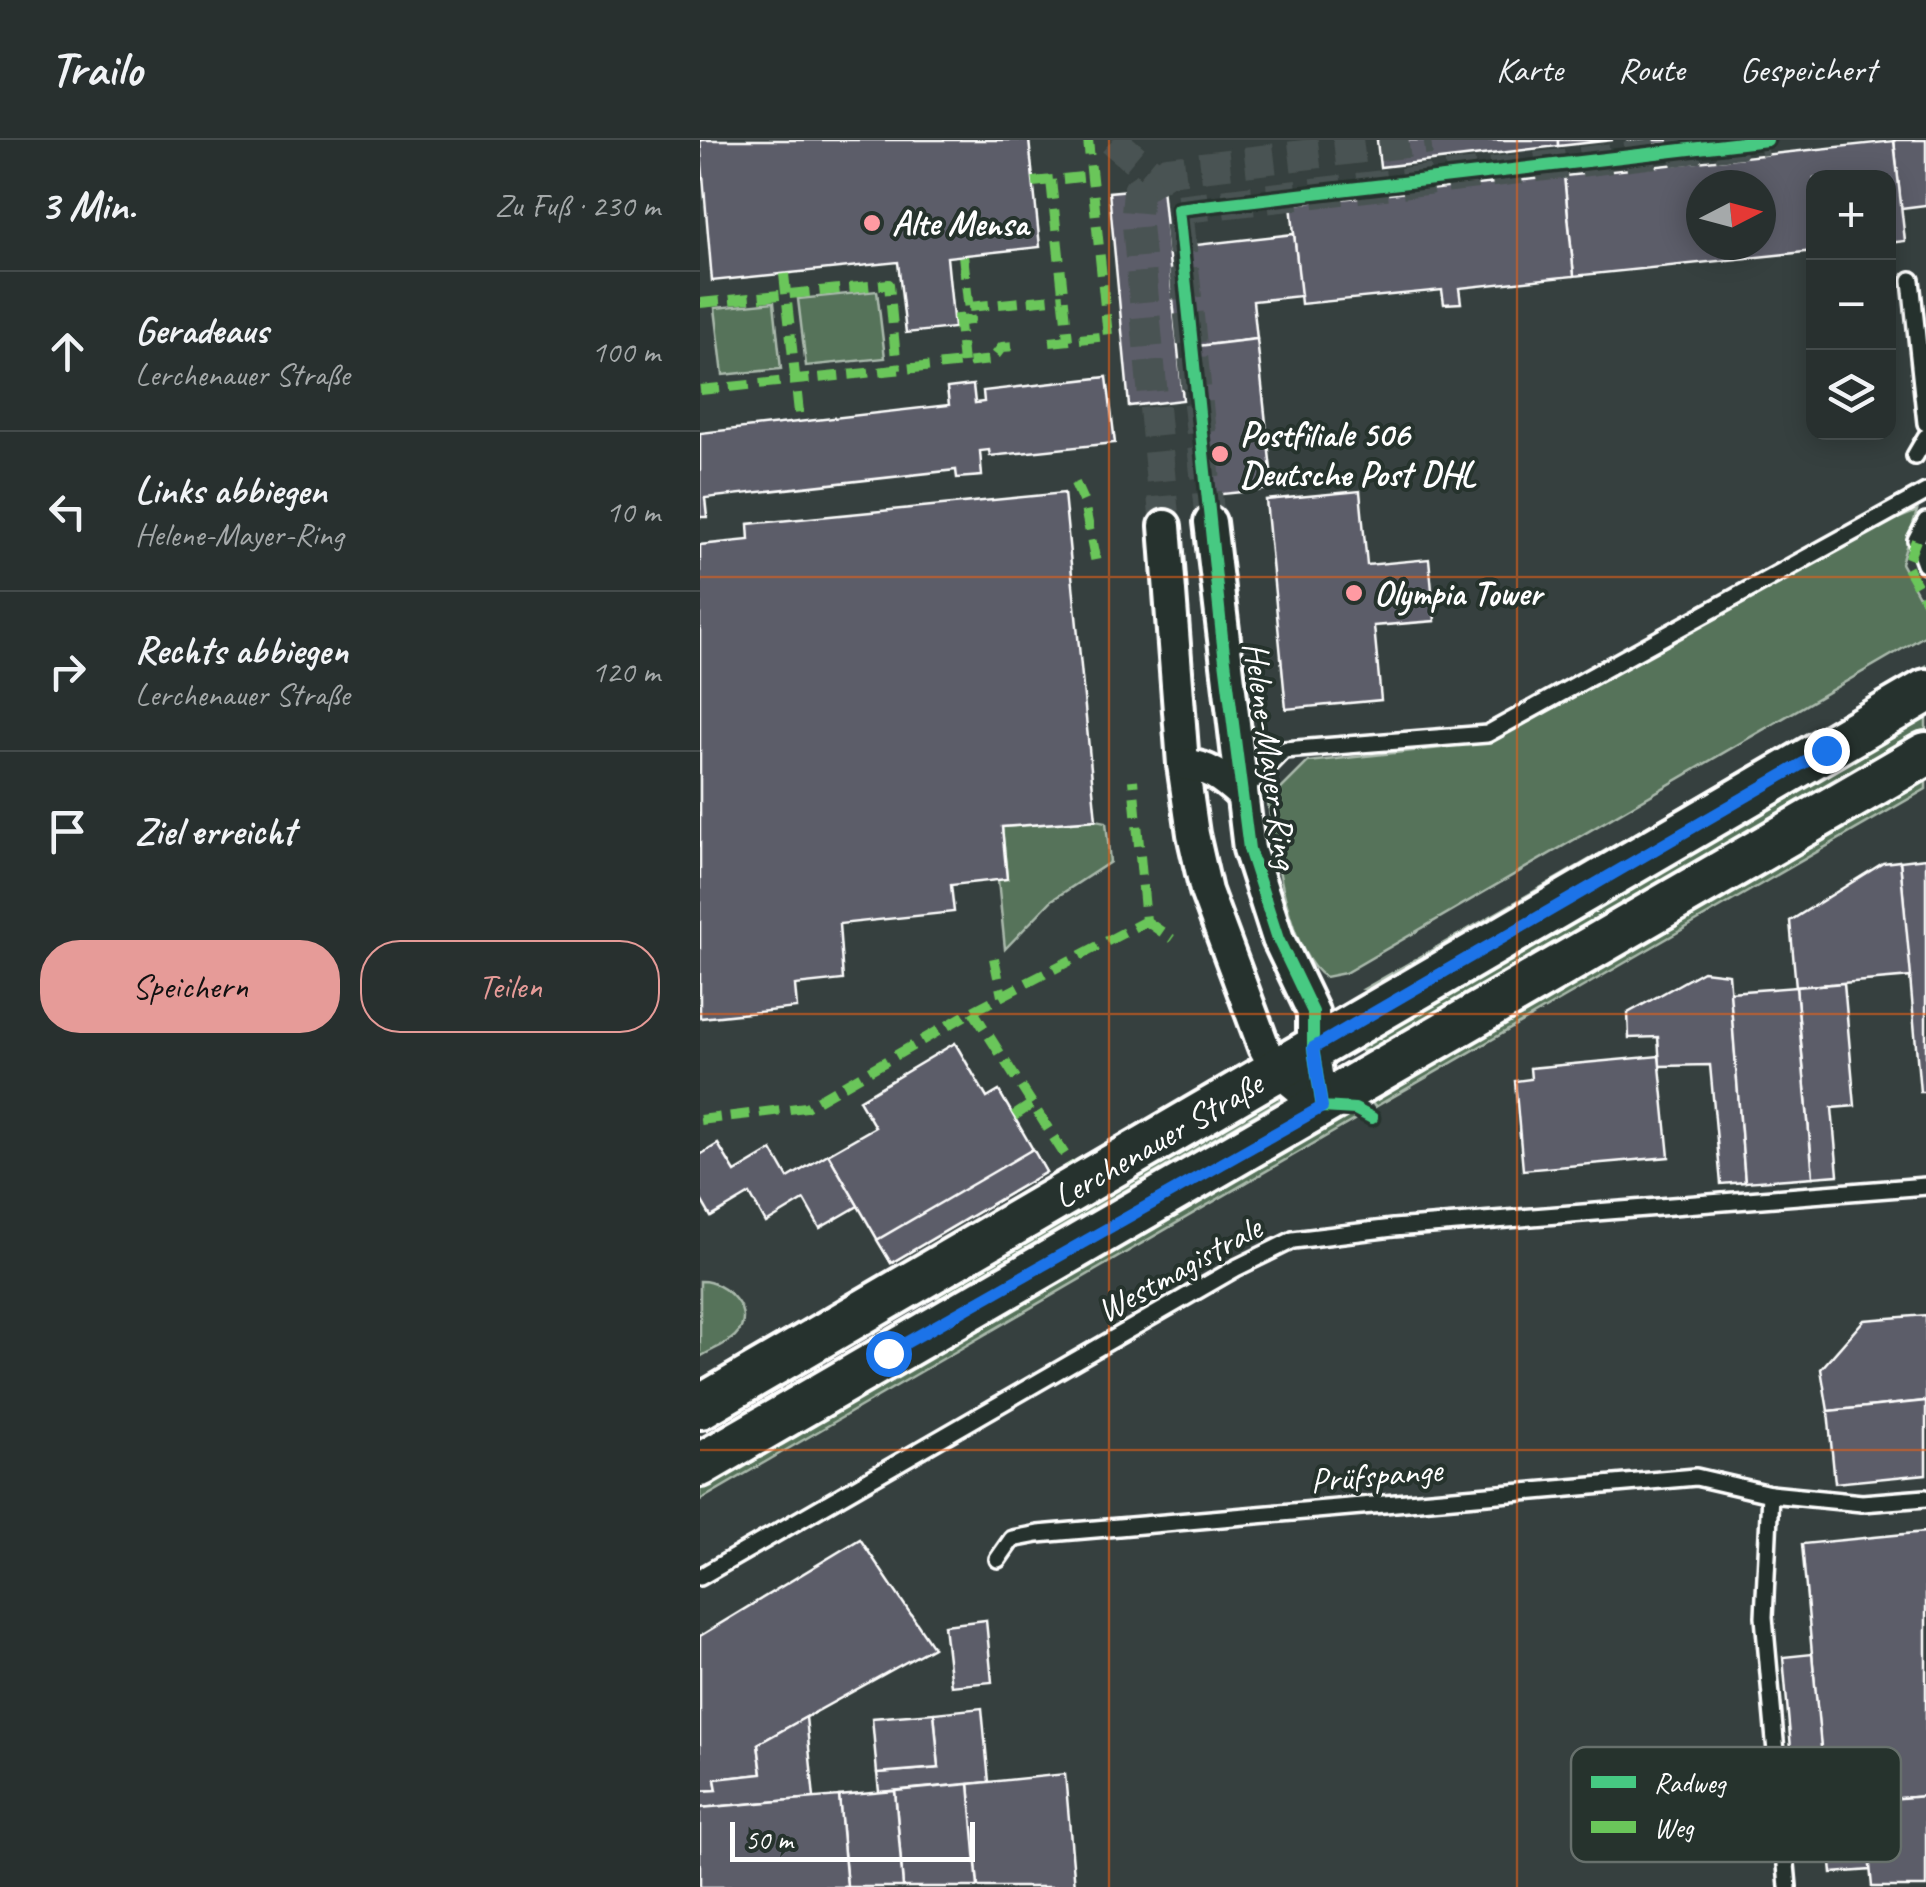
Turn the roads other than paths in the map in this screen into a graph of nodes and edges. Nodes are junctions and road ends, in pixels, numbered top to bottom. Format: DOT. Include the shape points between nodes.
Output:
graph roads {
  1 [pos="1911,280"];
  2 [pos="1926,423"];
  3 [pos="1926,437"];
  4 [pos="1914,456"];
  5 [pos="1926,492"];
  6 [pos="1926,521"];
  7 [pos="1210,522"];
  8 [pos="1165,526"];
  9 [pos="1925,564"];
  10 [pos="1926,691"];
  11 [pos="1926,754"];
  12 [pos="1183,764"];
  13 [pos="1241,794"];
  14 [pos="1313,1048"];
  15 [pos="1276,1069"];
  16 [pos="1322,1107"];
  17 [pos="1926,1186"];
  18 [pos="876,1333"];
  19 [pos="700,1407"];
  20 [pos="700,1464"];
  21 [pos="1770,1494"];
  22 [pos="1926,1498"];
  23 [pos="998,1559"];
  24 [pos="700,1578"];
  25 [pos="1776,1747"];
  26 [pos="1786,1862"];
  27 [pos="1788,1887"];
  1 -- 2 [label="lane"];
  3 -- 4 [label="lane"];
  5 -- 13 [label="lane" via="1487,734 1284,750"];
  6 -- 9 [label="lane" via="1916,540"];
  7 -- 13 [label="street, Helene-Mayer-Ring"];
  8 -- 12 [label="street"];
  10 -- 14 [label="main road, Lerchenauer Straße"];
  11 -- 16 [label="main road, Lerchenauer Straße"];
  12 -- 13 [label="street, Helene-Mayer-Ring" via="1217,773"];
  12 -- 15 [label="street" via="1206,891"];
  13 -- 14 [label="street, Helene-Mayer-Ring" via="1260,888 1313,1012"];
  14 -- 15 [label="main road, Lerchenauer Straße"];
  14 -- 16 [label="street, Helene-Mayer-Ring"];
  15 -- 16 [label="street"];
  15 -- 18 [label="main road, Lerchenauer Straße"];
  16 -- 18 [label="main road, Lerchenauer Straße"];
  17 -- 24 [label="lane, Westmagistrale" via="1293,1240"];
  18 -- 19 [label="main road, Lerchenauer Straße"];
  18 -- 20 [label="main road, Lerchenauer Straße"];
  21 -- 22 [label="lane, Prüfspange" via="1862,1504"];
  21 -- 23 [label="lane, Prüfspange" via="1696,1477 1658,1480 1038,1534 1012,1539"];
  21 -- 25 [label="lane" via="1764,1617"];
  26 -- 27 [label="lane"];
}
